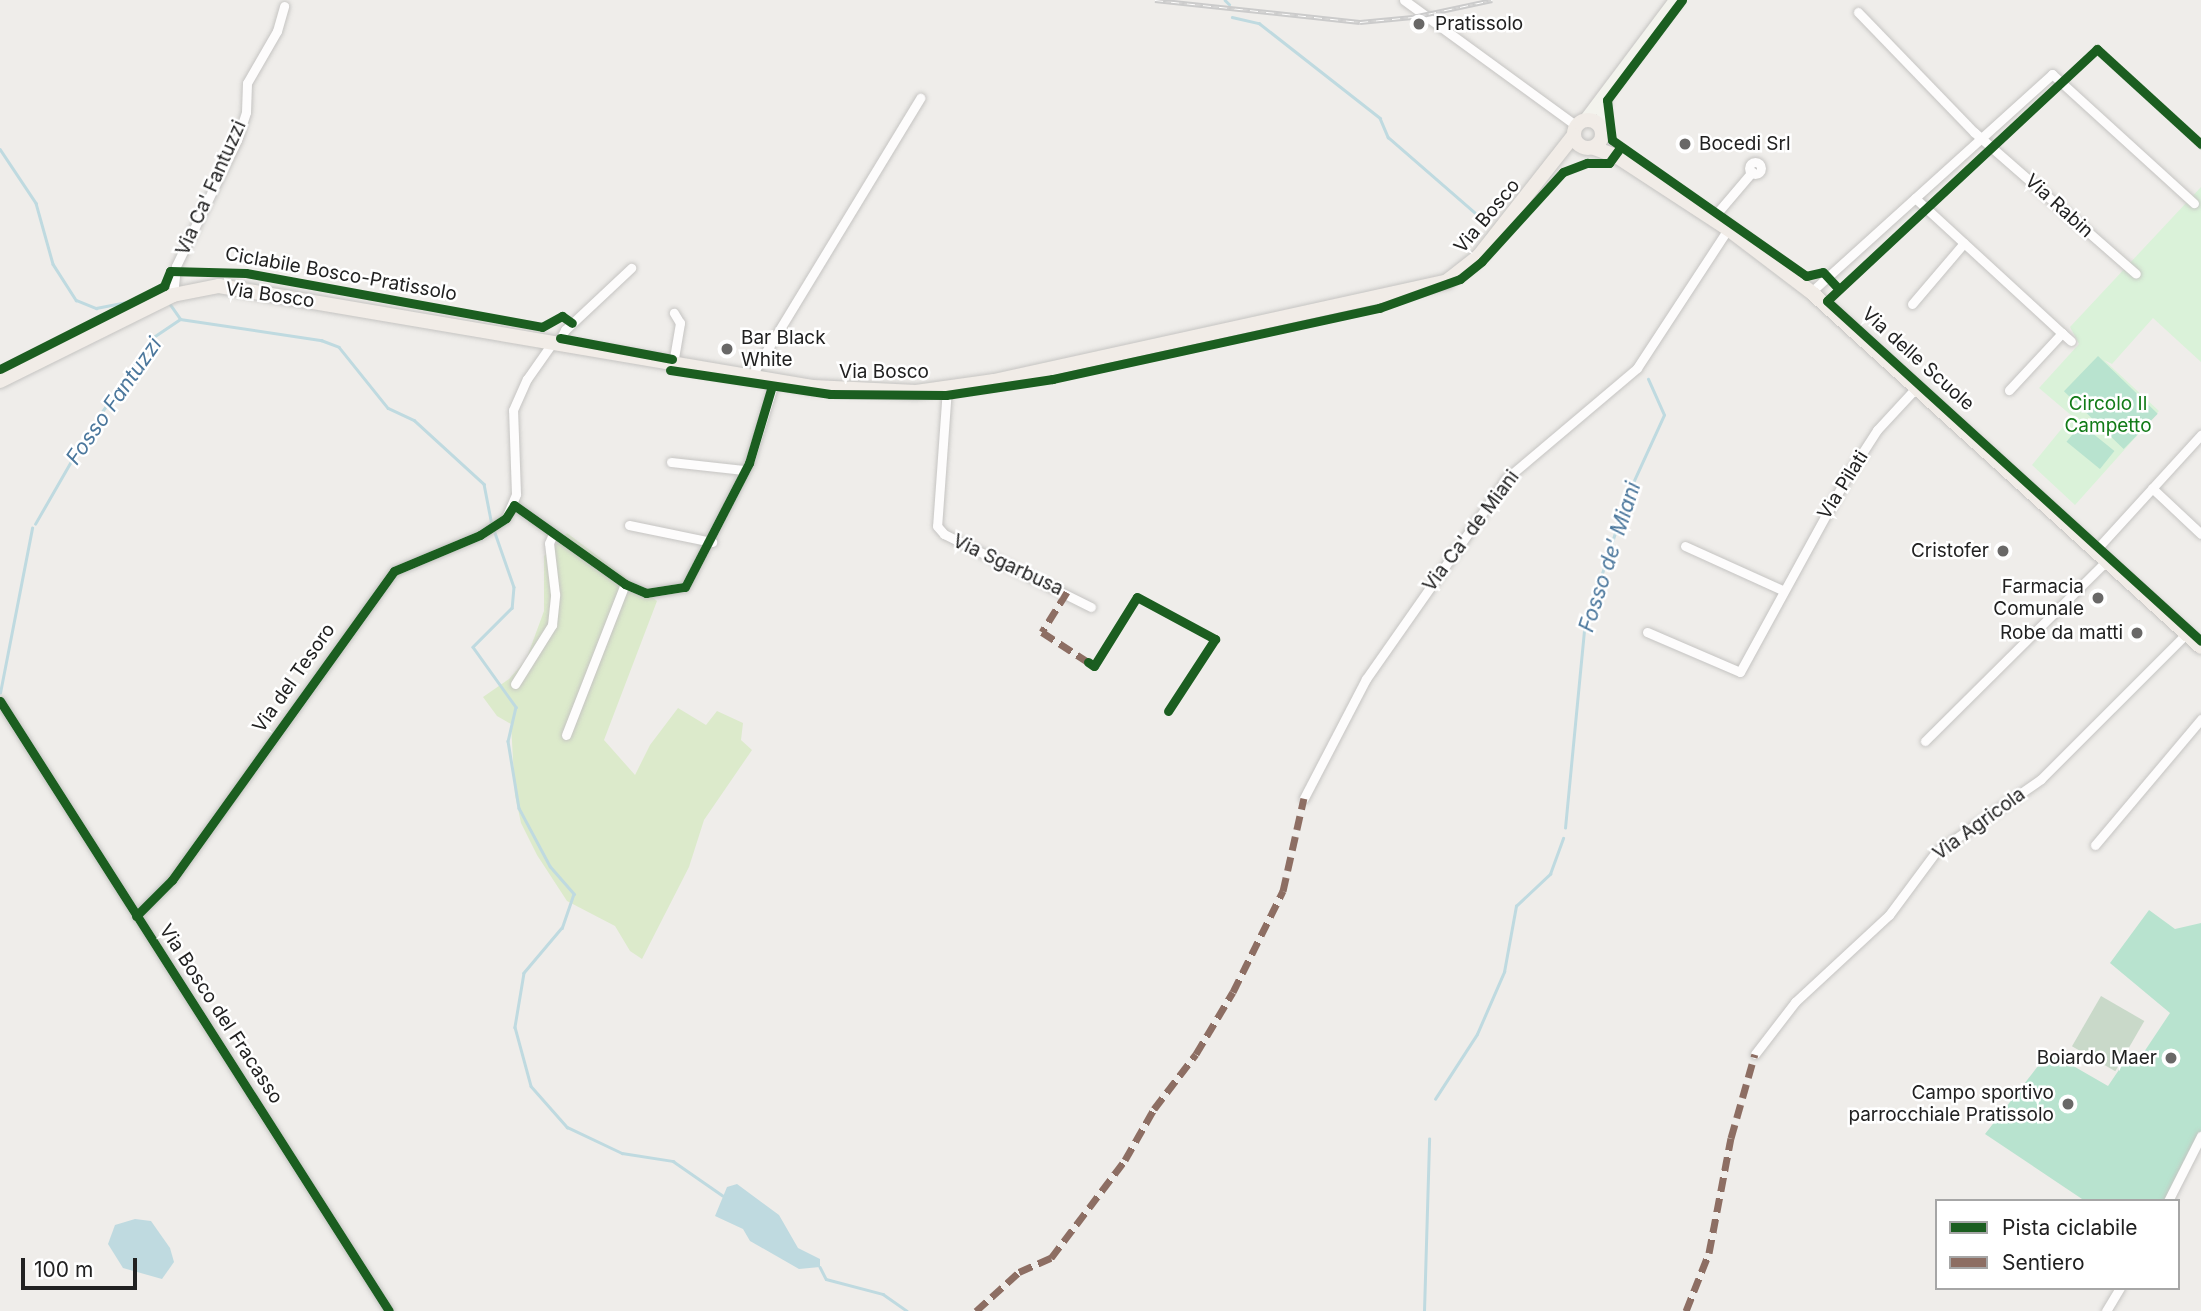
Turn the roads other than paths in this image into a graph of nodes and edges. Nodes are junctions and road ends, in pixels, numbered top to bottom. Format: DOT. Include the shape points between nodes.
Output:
graph roads {
  1 [pos="1404,0"];
  2 [pos="1675,0"];
  3 [pos="284,6"];
  4 [pos="1858,12"];
  5 [pos="1606,91"];
  6 [pos="920,98"];
  7 [pos="1578,127"];
  8 [pos="1602,130"];
  9 [pos="1981,138"];
  10 [pos="1590,148"];
  11 [pos="1616,156"];
  12 [pos="1548,171"];
  13 [pos="1752,172"];
  14 [pos="1915,198"];
  15 [pos="2194,203"];
  16 [pos="1712,219"];
  17 [pos="1728,229"];
  18 [pos="1964,243"];
  19 [pos="631,268"];
  20 [pos="2136,274"];
  21 [pos="1811,292"];
  22 [pos="166,298"];
  23 [pos="1912,304"];
  24 [pos="674,313"];
  25 [pos="2062,332"];
  26 [pos="2071,341"];
  27 [pos="556,342"];
  28 [pos="673,364"];
  29 [pos="750,377"];
  30 [pos="0,381"];
  31 [pos="774,382"];
  32 [pos="947,388"];
  33 [pos="1915,389"];
  34 [pos="2009,390"];
  35 [pos="2201,435"];
  36 [pos="671,462"];
  37 [pos="744,470"];
  38 [pos="2152,488"];
  39 [pos="513,505"];
  40 [pos="629,525"];
  41 [pos="553,534"];
  42 [pos="2201,534"];
  43 [pos="712,541"];
  44 [pos="1685,546"];
  45 [pos="2099,557"];
  46 [pos="625,583"];
  47 [pos="1782,590"];
  48 [pos="1091,607"];
  49 [pos="1647,632"];
  50 [pos="2186,634"];
  51 [pos="2201,647"];
  52 [pos="514,684"];
  53 [pos="0,701"];
  54 [pos="2201,719"];
  55 [pos="566,736"];
  56 [pos="1925,741"];
  57 [pos="1304,798"];
  58 [pos="2095,845"];
  59 [pos="136,916"];
  60 [pos="1755,1054"];
  61 [pos="2201,1136"];
  62 [pos="2169,1199"];
  63 [pos="2119,1290"];
  64 [pos="389,1311"];
  65 [pos="2106,1311"];
  1 -- 7 [label="street"];
  2 -- 5 [label="main road, Via Bosco"];
  3 -- 22 [label="street, Via Ca' Fantuzzi" via="277,31 247,83 246,112 237,140 176,266"];
  4 -- 9 [label="street, Via Rabin"];
  5 -- 7 [label="main road, Via Bosco"];
  5 -- 8 [label="main road, Via Bosco"];
  6 -- 29 [label="street"];
  7 -- 8 [label="main road"];
  7 -- 10 [label="main road"];
  7 -- 12 [label="main road, Via Bosco"];
  8 -- 10 [label="main road, Via Bosco"];
  8 -- 11 [label="main road, Via delle Scuole"];
  9 -- 14 [label="street"];
  9 -- 15 [label="street" via="2052,74"];
  9 -- 20 [label="street, Via Rabin"];
  10 -- 11 [label="main road, Via delle Scuole"];
  10 -- 12 [label="main road, Via Bosco"];
  11 -- 16 [label="main road, Via delle Scuole"];
  12 -- 32 [label="main road, Via Bosco" via="1478,257 1462,272 1430,288"];
  13 -- 16 [label="street"];
  14 -- 18 [label="street"];
  14 -- 21 [label="street"];
  16 -- 17 [label="main road, Via delle Scuole"];
  17 -- 21 [label="main road, Via delle Scuole"];
  17 -- 57 [label="street, Via Ca' de Miani" via="1637,368 1499,488 1366,679"];
  18 -- 23 [label="street"];
  18 -- 25 [label="street"];
  19 -- 27 [label="street"];
  21 -- 33 [label="main road, Via delle Scuole"];
  22 -- 27 [label="main road, Via Bosco" via="219,286"];
  22 -- 30 [label="main road, Via Bosco"];
  24 -- 28 [label="street" via="680,323"];
  25 -- 26 [label="street"];
  25 -- 34 [label="street"];
  27 -- 28 [label="main road, Via Bosco"];
  27 -- 39 [label="street" via="527,379 513,410"];
  28 -- 29 [label="main road, Via Bosco"];
  29 -- 31 [label="main road, Via Bosco"];
  31 -- 32 [label="main road, Via Bosco" via="871,392"];
  31 -- 37 [label="street"];
  32 -- 48 [label="street, Via Sgarbusa" via="937,526 944,534"];
  33 -- 45 [label="main road, Via delle Scuole"];
  33 -- 47 [label="street, Via Pilati" via="1877,430"];
  35 -- 38 [label="street"];
  36 -- 37 [label="street"];
  37 -- 43 [label="street"];
  38 -- 42 [label="street"];
  38 -- 45 [label="street"];
  39 -- 41 [label="street"];
  39 -- 59 [label="street, Via del Tesoro" via="506,518 480,535 394,570 172,880"];
  40 -- 43 [label="street"];
  41 -- 46 [label="street"];
  41 -- 52 [label="street" via="549,543 555,602 552,625"];
  43 -- 46 [label="street" via="685,587 646,593"];
  44 -- 47 [label="street"];
  45 -- 50 [label="main road, Via delle Scuole"];
  45 -- 56 [label="street"];
  46 -- 55 [label="street"];
  47 -- 49 [label="street, Via Pilati" via="1740,672"];
  50 -- 51 [label="main road, Via delle Scuole"];
  50 -- 60 [label="street, Via Agricola" via="2041,779 1935,853 1889,915 1795,1002"];
  53 -- 59 [label="street, Via Bosco del Fracasso"];
  54 -- 58 [label="street"];
  59 -- 64 [label="street, Via Bosco del Fracasso"];
  61 -- 62 [label="street"];
  63 -- 65 [label="street"];
}
